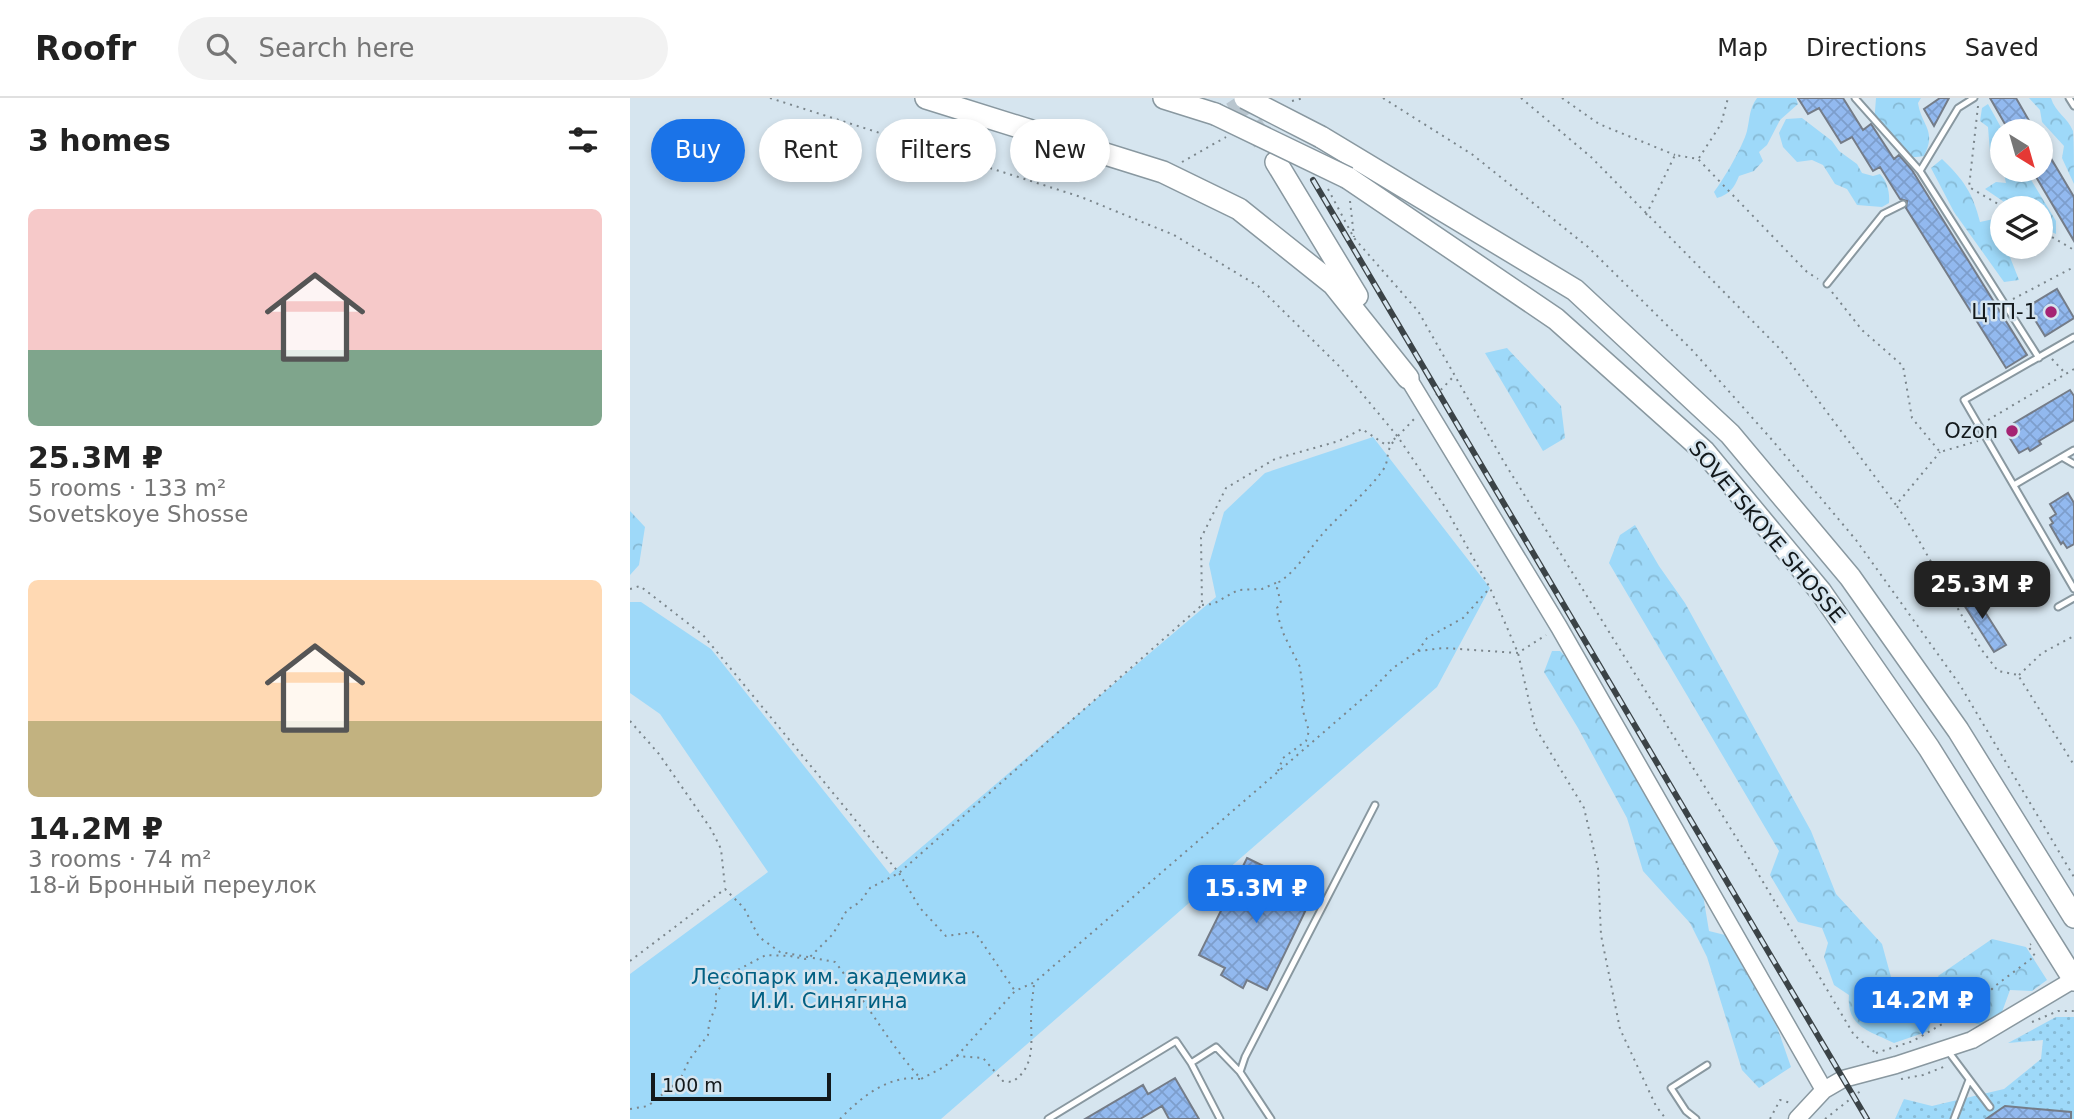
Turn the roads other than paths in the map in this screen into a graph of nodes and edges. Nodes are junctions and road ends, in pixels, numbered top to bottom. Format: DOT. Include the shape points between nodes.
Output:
graph roads {
  1 [pos="926,98"];
  2 [pos="1164,98"];
  3 [pos="1245,98"];
  4 [pos="1855,98"];
  5 [pos="1976,98"];
  6 [pos="2069,98"];
  7 [pos="2074,106"];
  8 [pos="1276,162"];
  9 [pos="1920,171"];
  10 [pos="1903,204"];
  11 [pos="1827,285"];
  12 [pos="2074,337"];
  13 [pos="2039,358"];
  14 [pos="1408,378"];
  15 [pos="2074,450"];
  16 [pos="2062,457"];
  17 [pos="2074,464"];
  18 [pos="2014,485"];
  19 [pos="2074,589"];
  20 [pos="2074,598"];
  21 [pos="2058,607"];
  22 [pos="1374,805"];
  23 [pos="2074,917"];
  24 [pos="2074,980"];
  25 [pos="1946,1048"];
  26 [pos="1191,1063"];
  27 [pos="1707,1065"];
  28 [pos="1240,1072"];
  29 [pos="1969,1080"];
  30 [pos="1824,1090"];
  31 [pos="1990,1107"];
  32 [pos="1801,1113"];
  33 [pos="1048,1119"];
  34 [pos="1220,1119"];
  35 [pos="1272,1119"];
  36 [pos="1696,1119"];
  37 [pos="1954,1119"];
  1 -- 14 [label="highway" via="1163,172 1239,209 1333,284"];
  2 -- 24 [label="highway, SOVETSKOYE SHOSSE, bridge" via="1215,114 1348,178 1556,319 1704,451 1829,603 1929,748"];
  3 -- 23 [label="highway, SOVETSKOYE SHOSSE, bridge" via="1321,137 1575,290 1730,434 1850,577 1958,730"];
  4 -- 9 [label="lane"];
  5 -- 9 [label="lane" via="1958,108"];
  6 -- 7 [label="lane"];
  8 -- 14 [label="highway"];
  9 -- 13 [label="lane"];
  10 -- 11 [label="lane" via="1883,214"];
  12 -- 13 [label="lane"];
  13 -- 18 [label="lane" via="1964,400"];
  14 -- 30 [label="street" via="1559,627"];
  15 -- 16 [label="lane"];
  16 -- 17 [label="lane"];
  16 -- 18 [label="lane"];
  18 -- 19 [label="lane"];
  20 -- 21 [label="lane"];
  22 -- 28 [label="lane"];
  24 -- 25 [label="street" via="1972,1040"];
  25 -- 29 [label="lane"];
  25 -- 30 [label="street" via="1843,1079"];
  26 -- 28 [label="lane" via="1216,1047"];
  26 -- 33 [label="lane" via="1176,1041"];
  26 -- 34 [label="lane"];
  27 -- 36 [label="lane" via="1671,1088"];
  28 -- 35 [label="lane"];
  29 -- 31 [label="lane"];
  29 -- 37 [label="lane"];
  30 -- 32 [label="street"];
}
